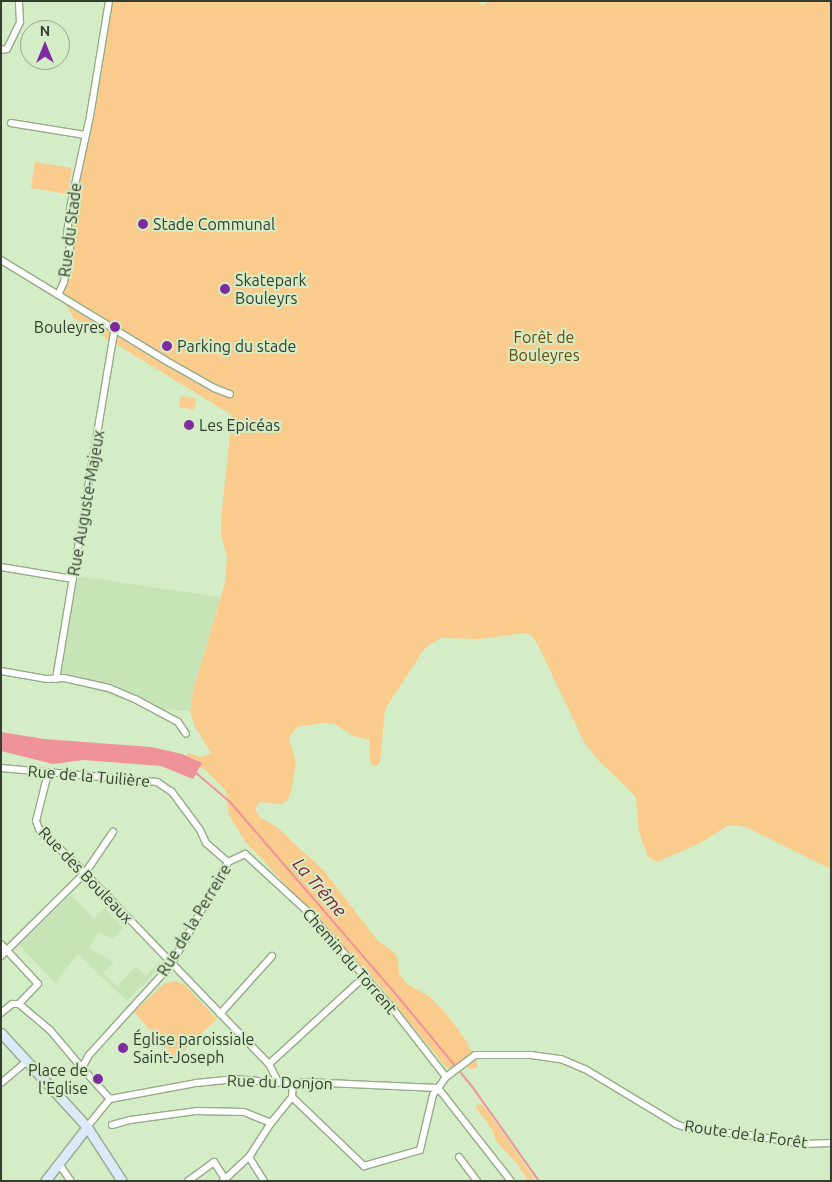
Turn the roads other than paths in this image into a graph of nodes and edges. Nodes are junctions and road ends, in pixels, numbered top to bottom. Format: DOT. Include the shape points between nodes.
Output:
graph roads {
  1 [pos="19,1"];
  2 [pos="109,1"];
  3 [pos="1,50"];
  4 [pos="11,123"];
  5 [pos="85,135"];
  6 [pos="1,261"];
  7 [pos="58,295"];
  8 [pos="115,327"];
  9 [pos="230,394"];
  10 [pos="1,567"];
  11 [pos="73,579"];
  12 [pos="1,671"];
  13 [pos="56,678"];
  14 [pos="186,734"];
  15 [pos="1,768"];
  16 [pos="48,774"];
  17 [pos="113,832"];
  18 [pos="244,854"];
  19 [pos="228,862"];
  20 [pos="85,873"];
  21 [pos="1,944"];
  22 [pos="7,950"];
  23 [pos="1,956"];
  24 [pos="272,956"];
  25 [pos="171,964"];
  26 [pos="365,976"];
  27 [pos="19,1004"];
  28 [pos="1,1013"];
  29 [pos="220,1014"];
  30 [pos="1,1034"];
  31 [pos="26,1062"];
  32 [pos="269,1064"];
  33 [pos="82,1068"];
  34 [pos="449,1075"];
  35 [pos="278,1082"];
  36 [pos="1,1083"];
  37 [pos="293,1084"];
  38 [pos="438,1088"];
  39 [pos="292,1097"];
  40 [pos="110,1099"];
  41 [pos="271,1123"];
  42 [pos="112,1125"];
  43 [pos="87,1127"];
  44 [pos="831,1144"];
  45 [pos="249,1157"];
  46 [pos="459,1157"];
  47 [pos="59,1164"];
  48 [pos="50,1179"];
  49 [pos="224,1180"];
  50 [pos="71,1181"];
  51 [pos="122,1181"];
  52 [pos="188,1181"];
  53 [pos="264,1181"];
  54 [pos="477,1181"];
  55 [pos="511,1181"];
  1 -- 3 [label="street" via="20,22 7,49"];
  2 -- 5 [label="street, Rue du Stade"];
  4 -- 5 [label="street"];
  5 -- 7 [label="street, Rue du Stade" via="70,208 67,234 71,241 64,282"];
  6 -- 7 [label="street"];
  7 -- 8 [label="street"];
  8 -- 9 [label="street" via="195,378"];
  8 -- 11 [label="street, Rue Auguste-Majeux"];
  10 -- 11 [label="street"];
  11 -- 13 [label="street, Rue Auguste-Majeux"];
  12 -- 13 [label="street"];
  13 -- 14 [label="street" via="94,684 122,693 178,722"];
  15 -- 16 [label="street, Rue de la Tuilière"];
  16 -- 19 [label="street, Rue de la Tuilière" via="157,782 172,792 206,843"];
  16 -- 20 [label="street, Rue des Bouleaux" via="36,824"];
  17 -- 20 [label="street"];
  18 -- 19 [label="street, Rue de la Perreire"];
  18 -- 26 [label="street, Chemin du Torrent" via="306,910"];
  19 -- 25 [label="street, Rue de la Perreire"];
  20 -- 22 [label="street"];
  20 -- 25 [label="street, Rue des Bouleaux"];
  21 -- 22 [label="street"];
  22 -- 23 [label="street"];
  22 -- 27 [label="street" via="38,983"];
  24 -- 29 [label="street"];
  25 -- 29 [label="street, Rue des Bouleaux"];
  25 -- 33 [label="street, Rue de la Perreire" via="105,1034"];
  26 -- 32 [label="street"];
  26 -- 34 [label="street, Chemin du Torrent"];
  27 -- 28 [label="street" via="12,1004"];
  27 -- 33 [label="street" via="50,1030"];
  29 -- 32 [label="street, Rue des Bouleaux"];
  30 -- 31 [label="main road"];
  31 -- 36 [label="street"];
  31 -- 43 [label="main road"];
  32 -- 35 [label="street, Rue des Bouleaux"];
  33 -- 40 [label="street"];
  34 -- 38 [label="street"];
  34 -- 44 [label="street, Route de la Forêt" via="482,1054 531,1054 573,1064 690,1129 804,1144"];
  35 -- 37 [label="street, Rue du Donjon"];
  35 -- 40 [label="street, Rue du Donjon" via="214,1080"];
  37 -- 38 [label="street, Rue du Donjon"];
  37 -- 39 [label="street"];
  38 -- 39 [label="street" via="433,1095 420,1150 364,1166"];
  38 -- 55 [label="street"];
  39 -- 41 [label="street"];
  40 -- 43 [label="street"];
  41 -- 42 [label="street" via="244,1112 197,1111"];
  41 -- 45 [label="street"];
  43 -- 47 [label="main road"];
  43 -- 51 [label="main road"];
  45 -- 49 [label="street"];
  45 -- 53 [label="street"];
  46 -- 54 [label="street"];
  47 -- 48 [label="main road"];
  47 -- 50 [label="street"];
  49 -- 52 [label="street" via="214,1162"];
}
